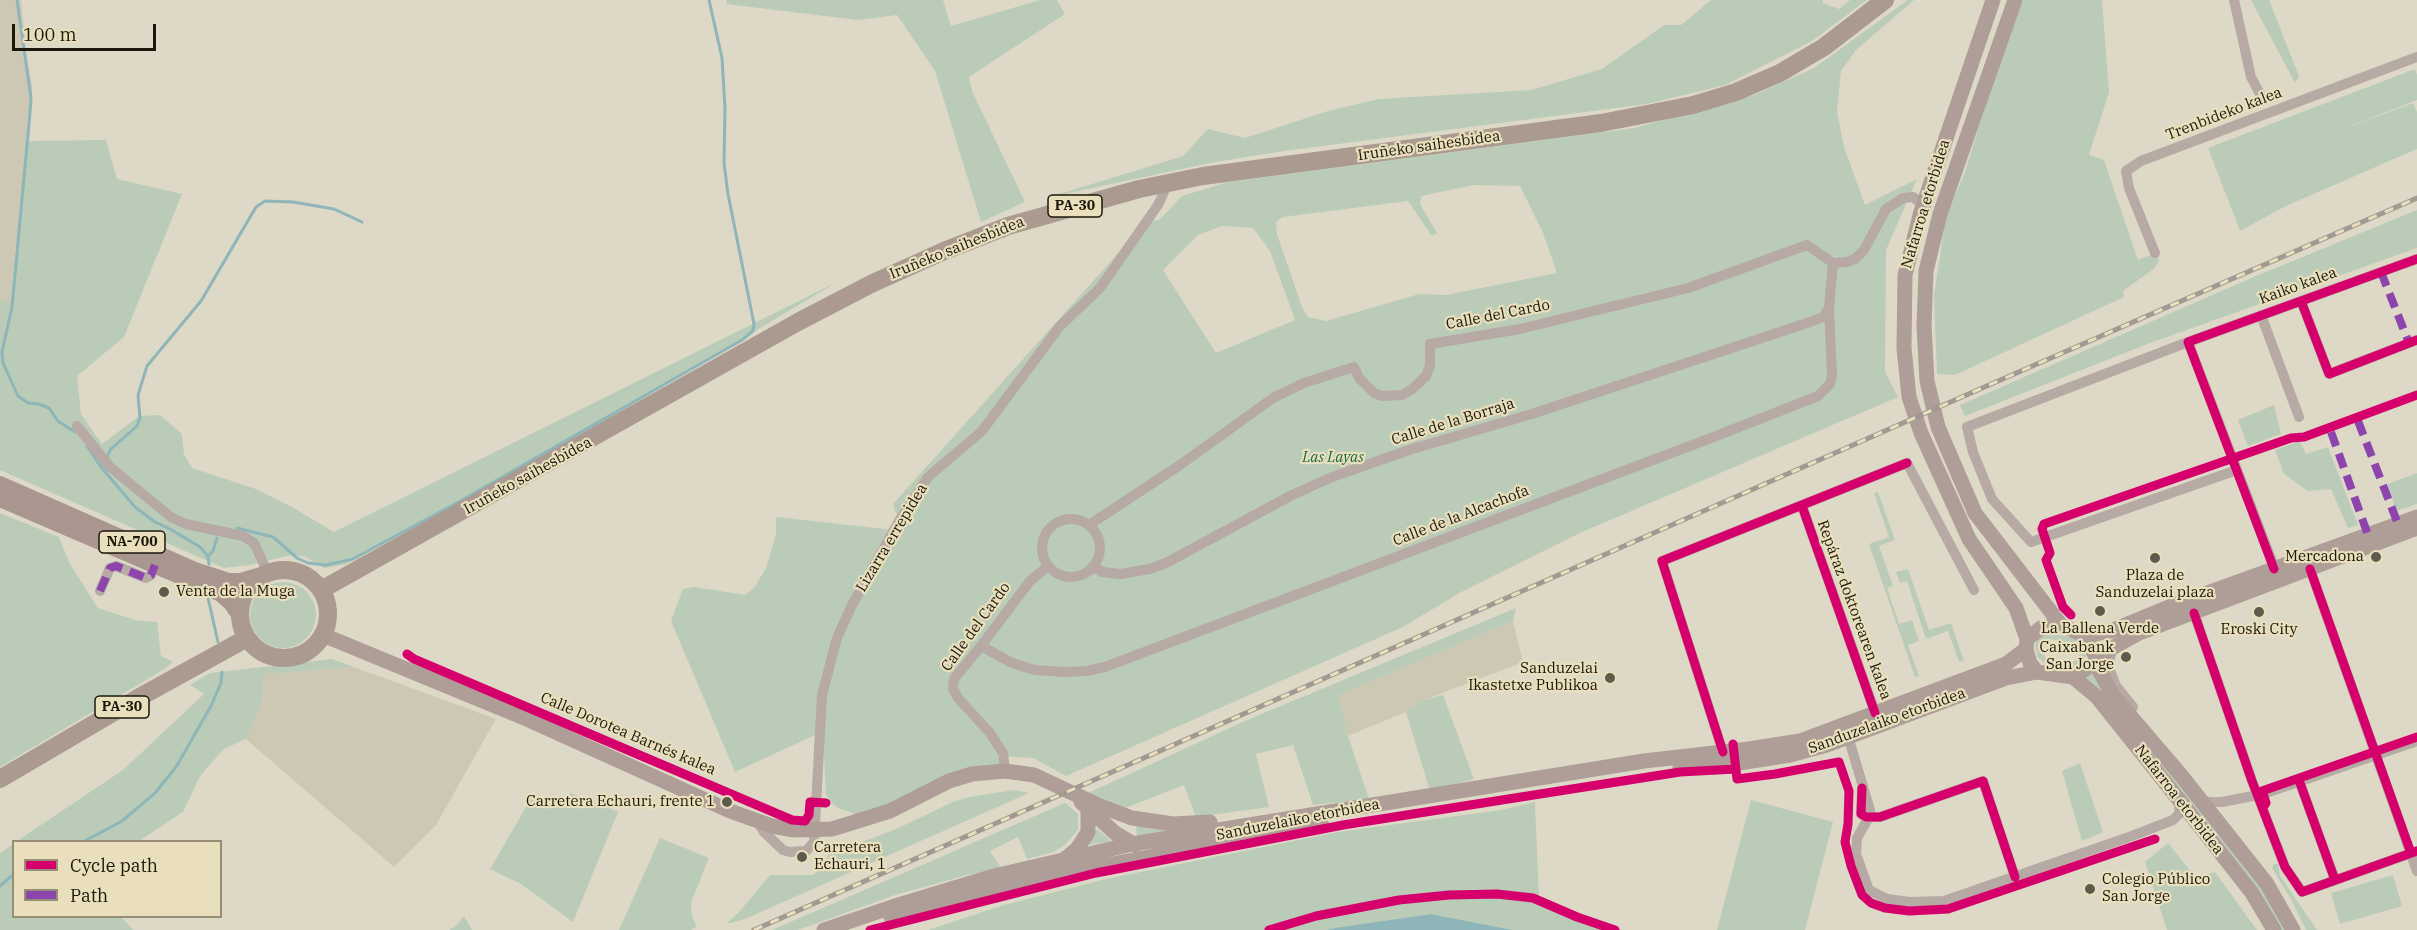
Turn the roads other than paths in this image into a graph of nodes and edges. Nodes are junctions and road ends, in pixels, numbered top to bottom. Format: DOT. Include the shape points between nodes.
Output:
graph roads {
  1 [pos="1886,0"];
  2 [pos="1993,0"];
  3 [pos="2015,0"];
  4 [pos="2234,0"];
  5 [pos="2417,57"];
  6 [pos="2261,96"];
  7 [pos="1168,183"];
  8 [pos="1923,205"];
  9 [pos="2155,253"];
  10 [pos="2417,259"];
  11 [pos="1833,263"];
  12 [pos="2301,301"];
  13 [pos="1830,308"];
  14 [pos="2261,315"];
  15 [pos="2417,340"];
  16 [pos="2188,342"];
  17 [pos="2299,417"];
  18 [pos="77,426"];
  19 [pos="2237,470"];
  20 [pos="0,484"];
  21 [pos="0,499"];
  22 [pos="1802,506"];
  23 [pos="2417,517"];
  24 [pos="1089,525"];
  25 [pos="2417,528"];
  26 [pos="155,565"];
  27 [pos="1048,566"];
  28 [pos="1093,566"];
  29 [pos="2310,569"];
  30 [pos="268,573"];
  31 [pos="2277,575"];
  32 [pos="321,590"];
  33 [pos="1974,590"];
  34 [pos="100,591"];
  35 [pos="2194,612"];
  36 [pos="240,616"];
  37 [pos="2061,625"];
  38 [pos="324,635"];
  39 [pos="2085,636"];
  40 [pos="247,638"];
  41 [pos="2026,644"];
  42 [pos="981,646"];
  43 [pos="2114,646"];
  44 [pos="2096,660"];
  45 [pos="2037,672"];
  46 [pos="2073,677"];
  47 [pos="1877,718"];
  48 [pos="1847,731"];
  49 [pos="2417,741"];
  50 [pos="2156,746"];
  51 [pos="1723,752"];
  52 [pos="2377,756"];
  53 [pos="1005,771"];
  54 [pos="0,779"];
  55 [pos="2300,783"];
  56 [pos="1076,795"];
  57 [pos="2258,796"];
  58 [pos="2180,801"];
  59 [pos="2202,802"];
  60 [pos="1088,809"];
  61 [pos="1119,814"];
  62 [pos="1869,817"];
  63 [pos="757,821"];
  64 [pos="1101,821"];
  65 [pos="1267,827"];
  66 [pos="816,831"];
  67 [pos="1088,832"];
  68 [pos="1132,844"];
  69 [pos="2414,852"];
  70 [pos="1064,860"];
  71 [pos="2417,871"];
  72 [pos="2015,877"];
  73 [pos="2335,880"];
  74 [pos="1017,884"];
  75 [pos="824,930"];
  76 [pos="851,930"];
  77 [pos="2274,930"];
  78 [pos="2293,930"];
  1 -- 7 [label="highway, Iruñeko saihesbidea / PA-30" via="1780,73 1693,105 1601,123"];
  2 -- 8 [label="main road, Nafarroa etorbidea"];
  3 -- 37 [label="main road, Nafarroa etorbidea" via="1940,214 1926,271 1927,381 1938,427 1975,513"];
  4 -- 6 [label="street, Trenbideko kalea" via="2251,77"];
  5 -- 9 [label="street, Trenbideko kalea" via="2126,171 2129,189"];
  7 -- 32 [label="highway, Iruñeko saihesbidea / PA-30" via="1008,226 871,284"];
  7 -- 66 [label="street, Lizarra errepidea" via="1158,205 1100,288 1060,326 982,431 928,477 875,563 837,638 822,695"];
  8 -- 11 [label="street" via="1913,197 1903,198 1886,209 1859,255 1847,262"];
  8 -- 41 [label="main road, Nafarroa etorbidea" via="1905,275 1904,348 1909,397 1969,539 2016,608"];
  10 -- 12 [label="street, Kaiko kalea"];
  11 -- 13 [label="street, Calle de la Alcachofa"];
  11 -- 24 [label="street, Calle del Cardo" via="1807,246 1688,288 1520,329 1430,344 1426,376 1411,390 1395,397 1382,396 1367,388 1354,367 1337,371 1273,398"];
  12 -- 14 [label="street, Kaiko kalea"];
  12 -- 15 [label="street" via="2329,374"];
  13 -- 28 [label="street, Calle de la Borraja" via="1822,317 1807,323 1332,477 1149,569 1120,574 1102,572"];
  13 -- 42 [label="street, Calle de la Alcachofa" via="1830,384 1818,396 1782,411 1105,667 1064,672 1035,670"];
  14 -- 16 [label="street, Kaiko kalea"];
  14 -- 17 [label="street"];
  16 -- 19 [label="street"];
  16 -- 19 [label="street, Kaiko kalea" via="1967,427 1973,452 1992,499 2031,542"];
  18 -- 30 [label="street" via="110,467 171,517 243,536 254,543"];
  19 -- 31 [label="street"];
  20 -- 30 [label="main road, NA-700" via="195,570 235,581"];
  21 -- 26 [label="main road, NA-700"];
  22 -- 33 [label="street, Repáraz doktorearen kalea" via="1906,463"];
  22 -- 47 [label="street, Repáraz doktorearen kalea"];
  22 -- 51 [label="street, Repáraz doktorearen kalea" via="1662,561"];
  23 -- 31 [label="main road"];
  24 -- 27 [label="street" via="1075,519 1052,525 1041,550"];
  24 -- 28 [label="street" via="1100,549"];
  25 -- 29 [label="main road"];
  26 -- 34 [label="street" via="146,578 116,566 110,568"];
  26 -- 36 [label="main road, NA-700" via="221,594"];
  27 -- 28 [label="street" via="1071,577"];
  27 -- 42 [label="street, Calle del Cardo" via="1030,581"];
  29 -- 31 [label="main road"];
  29 -- 52 [label="street"];
  30 -- 32 [label="highway" via="298,572"];
  30 -- 36 [label="highway" via="247,590"];
  31 -- 35 [label="main road"];
  31 -- 39 [label="main road" via="2174,605 2111,631"];
  32 -- 38 [label="highway" via="328,613"];
  35 -- 43 [label="main road"];
  35 -- 57 [label="street"];
  36 -- 40 [label="highway"];
  37 -- 39 [label="main road"];
  37 -- 41 [label="main road" via="2041,628 2032,633"];
  38 -- 40 [label="highway" via="313,648 285,658 270,656"];
  38 -- 63 [label="main road, Calle Dorotea Barnés kalea"];
  39 -- 44 [label="main road"];
  40 -- 54 [label="highway, PA-30"];
  41 -- 45 [label="main road" via="2030,663"];
  41 -- 47 [label="main road, Sanduzelaiko etorbidea" via="2006,664"];
  42 -- 53 [label="street, Calle del Cardo" via="954,679 952,689 1003,753"];
  43 -- 44 [label="main road"];
  43 -- 50 [label="street, Nafarroa etorbidea" via="2108,665 2116,686 2149,728"];
  44 -- 46 [label="main road"];
  44 -- 50 [label="main road, Nafarroa etorbidea" via="2114,697"];
  45 -- 46 [label="main road"];
  45 -- 47 [label="main road, Sanduzelaiko etorbidea"];
  46 -- 58 [label="main road, Nafarroa etorbidea" via="2097,697"];
  47 -- 48 [label="main road, Sanduzelaiko etorbidea"];
  48 -- 51 [label="main road, Sanduzelaiko etorbidea"];
  48 -- 62 [label="street" via="1862,788 1860,810"];
  48 -- 65 [label="main road, Sanduzelaiko etorbidea" via="1790,755 1748,762 1647,771"];
  49 -- 52 [label="street"];
  50 -- 59 [label="main road, Nafarroa etorbidea"];
  51 -- 65 [label="main road, Sanduzelaiko etorbidea" via="1644,761"];
  52 -- 55 [label="street"];
  52 -- 69 [label="street"];
  53 -- 56 [label="main road" via="1034,775"];
  53 -- 66 [label="main road" via="949,781 879,815"];
  55 -- 57 [label="street"];
  55 -- 73 [label="street"];
  56 -- 60 [label="main road"];
  56 -- 61 [label="main road"];
  57 -- 59 [label="street"];
  57 -- 73 [label="street" via="2285,867 2302,892"];
  58 -- 72 [label="street" via="2179,814 2173,820"];
  58 -- 77 [label="main road, Nafarroa etorbidea" via="2252,893"];
  59 -- 78 [label="main road, Nafarroa etorbidea" via="2267,884"];
  60 -- 64 [label="main road"];
  60 -- 67 [label="main road"];
  61 -- 64 [label="main road"];
  61 -- 65 [label="main road" via="1173,824 1239,819"];
  61 -- 68 [label="main road" via="1128,820"];
  62 -- 72 [label="street" via="1892,814 1983,781"];
  62 -- 72 [label="street" via="1858,833 1855,850 1866,886 1876,896 1910,902 1944,901"];
  63 -- 66 [label="main road"];
  63 -- 66 [label="street" via="783,850 790,852 806,851 814,842"];
  64 -- 67 [label="main road"];
  64 -- 68 [label="main road"];
  65 -- 68 [label="main road, Sanduzelaiko etorbidea"];
  65 -- 74 [label="main road, Sanduzelaiko etorbidea"];
  67 -- 70 [label="main road"];
  68 -- 70 [label="main road, Sanduzelaiko etorbidea"];
  68 -- 74 [label="main road" via="1121,856 1044,873"];
  69 -- 71 [label="street"];
  69 -- 73 [label="street"];
  70 -- 75 [label="main road, Sanduzelaiko etorbidea" via="993,876"];
  74 -- 76 [label="main road, Sanduzelaiko etorbidea"];
}
